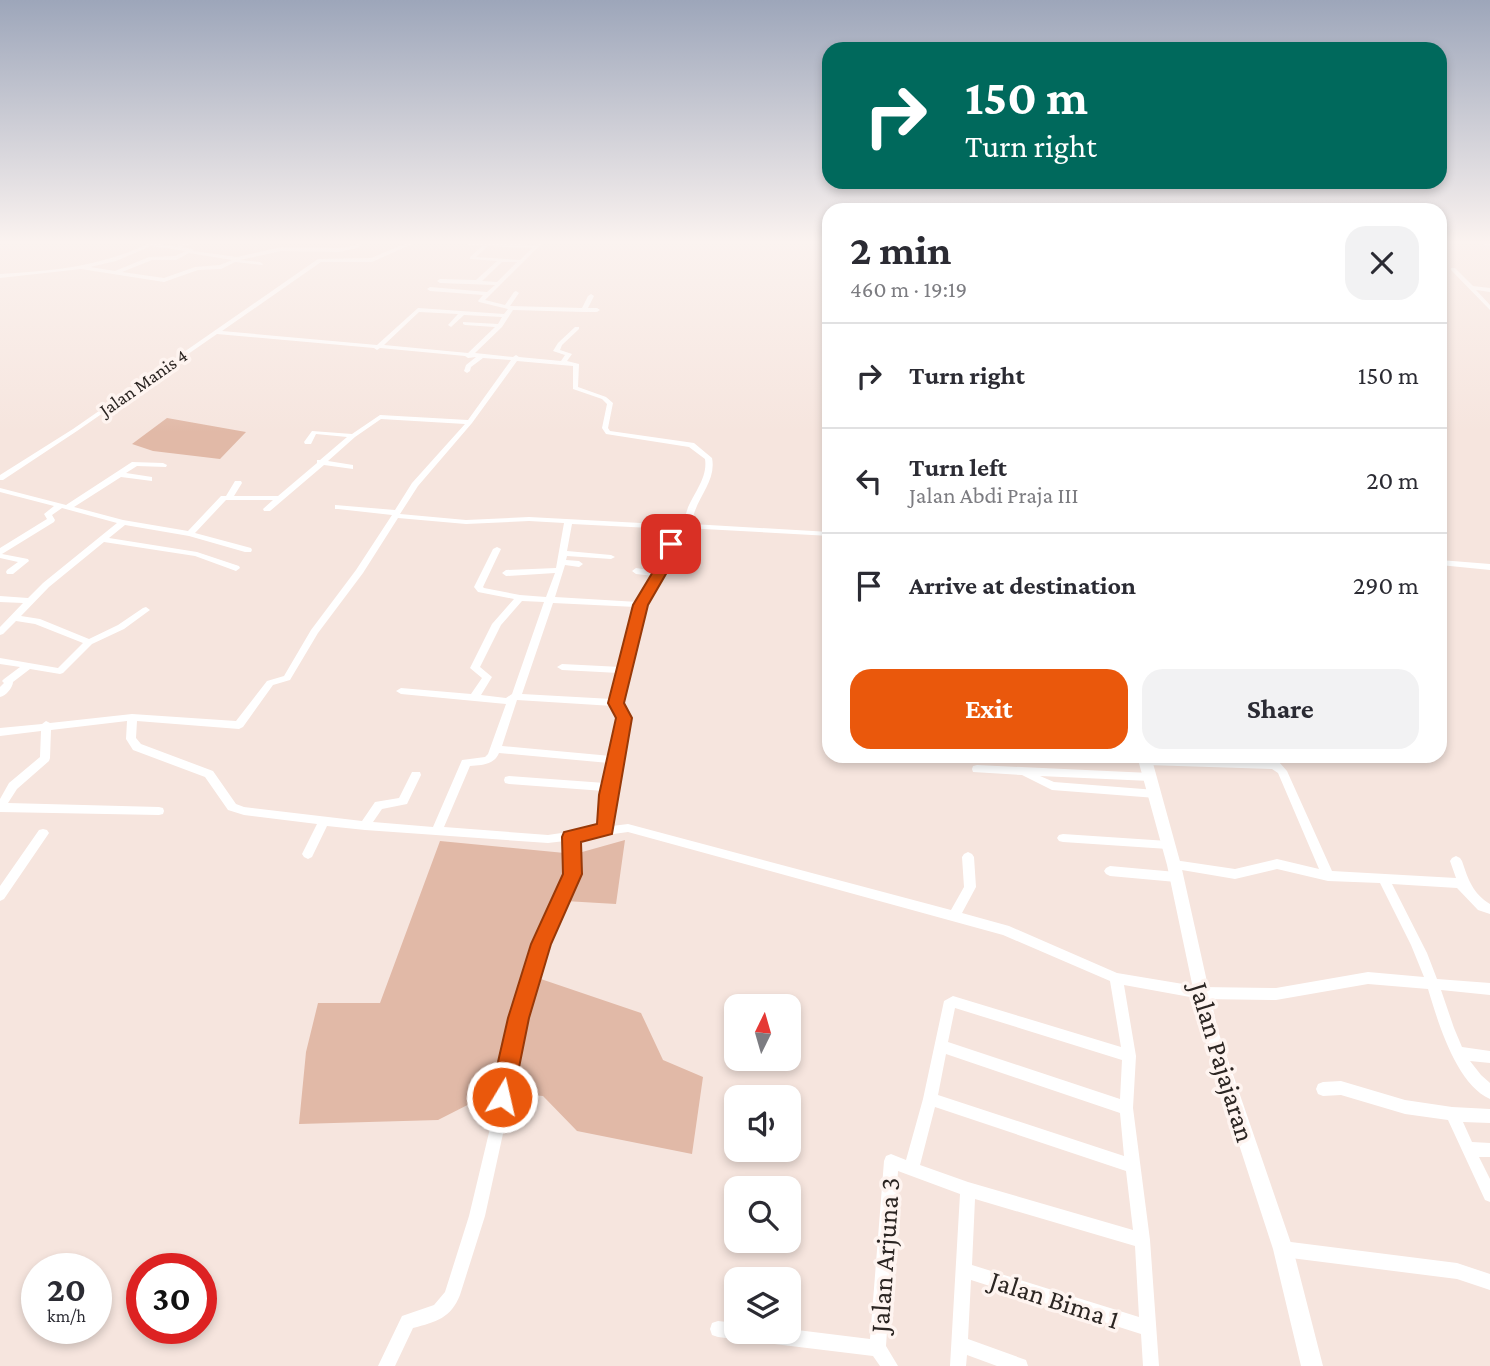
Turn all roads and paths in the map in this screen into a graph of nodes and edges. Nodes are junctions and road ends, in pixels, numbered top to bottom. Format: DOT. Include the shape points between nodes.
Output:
graph roads {
  1 [pos="257,304"];
  2 [pos="487,304"];
  3 [pos="511,304"];
  4 [pos="587,304"];
  5 [pos="509,307"];
  6 [pos="584,310"];
  7 [pos="597,310"];
  8 [pos="463,313"];
  9 [pos="507,316"];
  10 [pos="465,323"];
  11 [pos="451,325"];
  12 [pos="500,326"];
  13 [pos="577,328"];
  14 [pos="216,332"];
  15 [pos="377,348"];
  16 [pos="468,356"];
  17 [pos="481,357"];
  18 [pos="516,357"];
  19 [pos="564,362"];
  20 [pos="467,371"];
  21 [pos="470,422"];
  22 [pos="353,436"];
  23 [pos="308,442"];
  24 [pos="320,462"];
  25 [pos="163,465"];
  26 [pos="350,467"];
  27 [pos="119,474"];
  28 [pos="0,478"];
  29 [pos="149,479"];
  30 [pos="238,483"];
  31 [pos="0,490"];
  32 [pos="229,496"];
  33 [pos="281,498"];
  34 [pos="63,507"];
  35 [pos="338,507"];
  36 [pos="267,509"];
  37 [pos="396,514"];
  38 [pos="510,520"];
  39 [pos="122,522"];
  40 [pos="568,523"];
  41 [pos="688,526"];
  42 [pos="674,528"];
  43 [pos="505,529"];
  44 [pos="190,534"];
  45 [pos="822,534"];
  46 [pos="102,539"];
  47 [pos="497,549"];
  48 [pos="248,550"];
  49 [pos="0,554"];
  50 [pos="611,557"];
  51 [pos="562,562"];
  52 [pos="1447,563"];
  53 [pos="579,564"];
  54 [pos="1490,567"];
  55 [pos="236,568"];
  56 [pos="636,571"];
  57 [pos="10,572"];
  58 [pos="506,573"];
  59 [pos="659,574"];
  60 [pos="520,598"];
  61 [pos="0,599"];
  62 [pos="551,600"];
  63 [pos="28,601"];
  64 [pos="641,605"];
  65 [pos="146,610"];
  66 [pos="13,618"];
  67 [pos="0,632"];
  68 [pos="89,642"];
  69 [pos="0,662"];
  70 [pos="562,667"];
  71 [pos="26,668"];
  72 [pos="623,670"];
  73 [pos="401,691"];
  74 [pos="0,694"];
  75 [pos="514,697"];
  76 [pos="474,698"];
  77 [pos="616,703"];
  78 [pos="132,717"];
  79 [pos="46,725"];
  80 [pos="0,732"];
  81 [pos="495,749"];
  82 [pos="614,760"];
  83 [pos="1147,765"];
  84 [pos="977,769"];
  85 [pos="1027,774"];
  86 [pos="416,775"];
  87 [pos="509,780"];
  88 [pos="610,787"];
  89 [pos="1156,794"];
  90 [pos="0,808"];
  91 [pos="159,811"];
  92 [pos="324,821"];
  93 [pos="365,826"];
  94 [pos="606,829"];
  95 [pos="437,831"];
  96 [pos="43,833"];
  97 [pos="571,837"];
  98 [pos="1063,838"];
  99 [pos="1168,845"];
  100 [pos="308,855"];
  101 [pos="968,857"];
  102 [pos="1456,861"];
  103 [pos="1110,871"];
  104 [pos="1175,871"];
  105 [pos="1328,876"];
  106 [pos="1384,880"];
  107 [pos="1464,885"];
  108 [pos="0,896"];
  109 [pos="1490,909"];
  110 [pos="954,916"];
  111 [pos="1116,978"];
  112 [pos="1431,983"];
  113 [pos="1490,989"];
  114 [pos="1201,993"];
  115 [pos="941,1046"];
  116 [pos="1459,1053"];
  117 [pos="1129,1056"];
  118 [pos="1490,1057"];
  119 [pos="1323,1088"];
  120 [pos="1490,1092"];
  121 [pos="930,1099"];
  122 [pos="1126,1108"];
  123 [pos="1452,1114"];
  124 [pos="1490,1116"];
  125 [pos="1468,1149"];
  126 [pos="1490,1150"];
  127 [pos="1134,1166"];
  128 [pos="911,1169"];
  129 [pos="968,1189"];
  130 [pos="1490,1195"];
  131 [pos="1142,1240"];
  132 [pos="1283,1249"];
  133 [pos="963,1270"];
  134 [pos="1490,1282"];
  135 [pos="1147,1328"];
  136 [pos="718,1329"];
  137 [pos="724,1330"];
  138 [pos="801,1339"];
  139 [pos="960,1344"];
  140 [pos="878,1348"];
  141 [pos="386,1366"];
  142 [pos="890,1366"];
  143 [pos="958,1366"];
  144 [pos="1020,1366"];
  145 [pos="1151,1366"];
  146 [pos="1312,1366"];
  1 -- 14 [label="street, Jalan Manis 4"];
  2 -- 5 [label="street"];
  3 -- 5 [label="street"];
  4 -- 6 [label="street"];
  5 -- 6 [label="street"];
  5 -- 9 [label="street"];
  6 -- 7 [label="street"];
  8 -- 9 [label="street"];
  8 -- 11 [label="street"];
  8 -- 15 [label="street" via="418,310"];
  9 -- 12 [label="street"];
  10 -- 12 [label="street"];
  12 -- 16 [label="street"];
  13 -- 19 [label="street" via="556,351 569,354"];
  14 -- 15 [label="street"];
  14 -- 28 [label="street, Jalan Manis 4"];
  15 -- 16 [label="street"];
  16 -- 17 [label="street"];
  17 -- 18 [label="street"];
  17 -- 20 [label="street"];
  18 -- 19 [label="street"];
  18 -- 21 [label="street"];
  19 -- 41 [label="street" via="578,366 575,388 608,400 608,433 682,443 703,452 710,471 689,513"];
  21 -- 22 [label="street" via="380,417"];
  21 -- 37 [label="street"];
  22 -- 23 [label="street" via="314,432"];
  22 -- 24 [label="street"];
  24 -- 26 [label="street"];
  24 -- 33 [label="street"];
  25 -- 27 [label="street" via="136,464"];
  27 -- 29 [label="street"];
  27 -- 34 [label="street"];
  30 -- 32 [label="street"];
  31 -- 34 [label="street"];
  32 -- 33 [label="street"];
  32 -- 44 [label="street"];
  33 -- 36 [label="street"];
  34 -- 39 [label="street"];
  34 -- 49 [label="street"];
  35 -- 37 [label="street"];
  37 -- 38 [label="street" via="466,522"];
  37 -- 78 [label="street" via="288,675 270,683 236,726"];
  38 -- 40 [label="street"];
  38 -- 43 [label="street"];
  39 -- 44 [label="street"];
  39 -- 46 [label="street"];
  40 -- 42 [label="street"];
  40 -- 51 [label="street"];
  41 -- 42 [label="street"];
  41 -- 45 [label="street"];
  42 -- 59 [label="street"];
  44 -- 48 [label="street"];
  46 -- 55 [label="street" via="197,554"];
  46 -- 63 [label="street"];
  47 -- 60 [label="street" via="478,587"];
  49 -- 57 [label="street" via="25,561"];
  50 -- 51 [label="street"];
  51 -- 53 [label="street"];
  51 -- 58 [label="street"];
  51 -- 62 [label="street"];
  52 -- 54 [label="street"];
  56 -- 59 [label="street"];
  59 -- 64 [label="street"];
  60 -- 62 [label="street"];
  60 -- 76 [label="street" via="497,624 475,668 486,677"];
  61 -- 63 [label="street"];
  62 -- 64 [label="street"];
  62 -- 75 [label="street"];
  63 -- 66 [label="street"];
  64 -- 72 [label="street"];
  65 -- 68 [label="street"];
  66 -- 67 [label="street"];
  66 -- 68 [label="street" via="37,621"];
  68 -- 71 [label="street" via="60,671"];
  69 -- 71 [label="street"];
  70 -- 72 [label="street"];
  71 -- 74 [label="street"];
  72 -- 77 [label="street"];
  73 -- 76 [label="street"];
  75 -- 76 [label="street" via="507,701"];
  75 -- 77 [label="street"];
  75 -- 81 [label="street"];
  77 -- 82 [label="street" via="624,718"];
  78 -- 79 [label="street"];
  78 -- 92 [label="street" via="131,739 137,747 209,774 232,807"];
  79 -- 80 [label="street"];
  79 -- 90 [label="street" via="46,758 13,786"];
  81 -- 82 [label="street"];
  81 -- 95 [label="street" via="488,760 466,763"];
  82 -- 88 [label="street"];
  83 -- 85 [label="street"];
  83 -- 89 [label="main road, Jalan Pajajaran"];
  83 -- 105 [label="street" via="1275,765 1282,771"];
  84 -- 85 [label="street"];
  85 -- 89 [label="street" via="1052,786"];
  86 -- 93 [label="street" via="403,801 379,805"];
  87 -- 88 [label="street"];
  88 -- 94 [label="street"];
  89 -- 99 [label="main road, Jalan Pajajaran"];
  90 -- 91 [label="street"];
  92 -- 93 [label="street"];
  92 -- 100 [label="street"];
  93 -- 95 [label="street"];
  94 -- 97 [label="street"];
  94 -- 110 [label="street" via="628,828"];
  95 -- 97 [label="street"];
  96 -- 108 [label="street"];
  97 -- 141 [label="street" via="572,874 541,944 519,1018 477,1216 449,1304 408,1322"];
  98 -- 99 [label="street"];
  99 -- 104 [label="main road, Jalan Pajajaran"];
  101 -- 110 [label="street" via="970,887"];
  102 -- 107 [label="street"];
  103 -- 104 [label="street"];
  104 -- 105 [label="street" via="1235,874 1277,864"];
  104 -- 114 [label="main road, Jalan Pajajaran"];
  105 -- 106 [label="street"];
  106 -- 107 [label="street"];
  106 -- 112 [label="street"];
  107 -- 109 [label="street"];
  110 -- 111 [label="street" via="1005,930"];
  111 -- 114 [label="street"];
  111 -- 117 [label="street"];
  112 -- 113 [label="street"];
  112 -- 114 [label="street" via="1368,978 1276,994"];
  112 -- 116 [label="street"];
  114 -- 132 [label="main road, Jalan Pajajaran"];
  115 -- 117 [label="street" via="949,1005 960,1002"];
  115 -- 121 [label="street"];
  115 -- 122 [label="street"];
  116 -- 118 [label="street"];
  116 -- 120 [label="street" via="1471,1075"];
  117 -- 122 [label="street"];
  119 -- 123 [label="street"];
  121 -- 127 [label="street"];
  121 -- 128 [label="street"];
  122 -- 127 [label="street"];
  123 -- 124 [label="street"];
  123 -- 125 [label="street"];
  125 -- 126 [label="street"];
  125 -- 130 [label="street"];
  127 -- 131 [label="street"];
  128 -- 129 [label="street"];
  128 -- 140 [label="street, Jalan Arjuna 3" via="891,1161"];
  129 -- 131 [label="street"];
  129 -- 133 [label="street"];
  131 -- 135 [label="street"];
  132 -- 134 [label="street" via="1457,1271"];
  132 -- 146 [label="main road, Jalan Pajajaran"];
  133 -- 135 [label="street, Jalan Bima 1"];
  133 -- 139 [label="street"];
  135 -- 145 [label="street"];
  136 -- 137 [label="street"];
  138 -- 140 [label="street"];
  139 -- 143 [label="street"];
  139 -- 144 [label="street"];
  140 -- 142 [label="street"];
}
